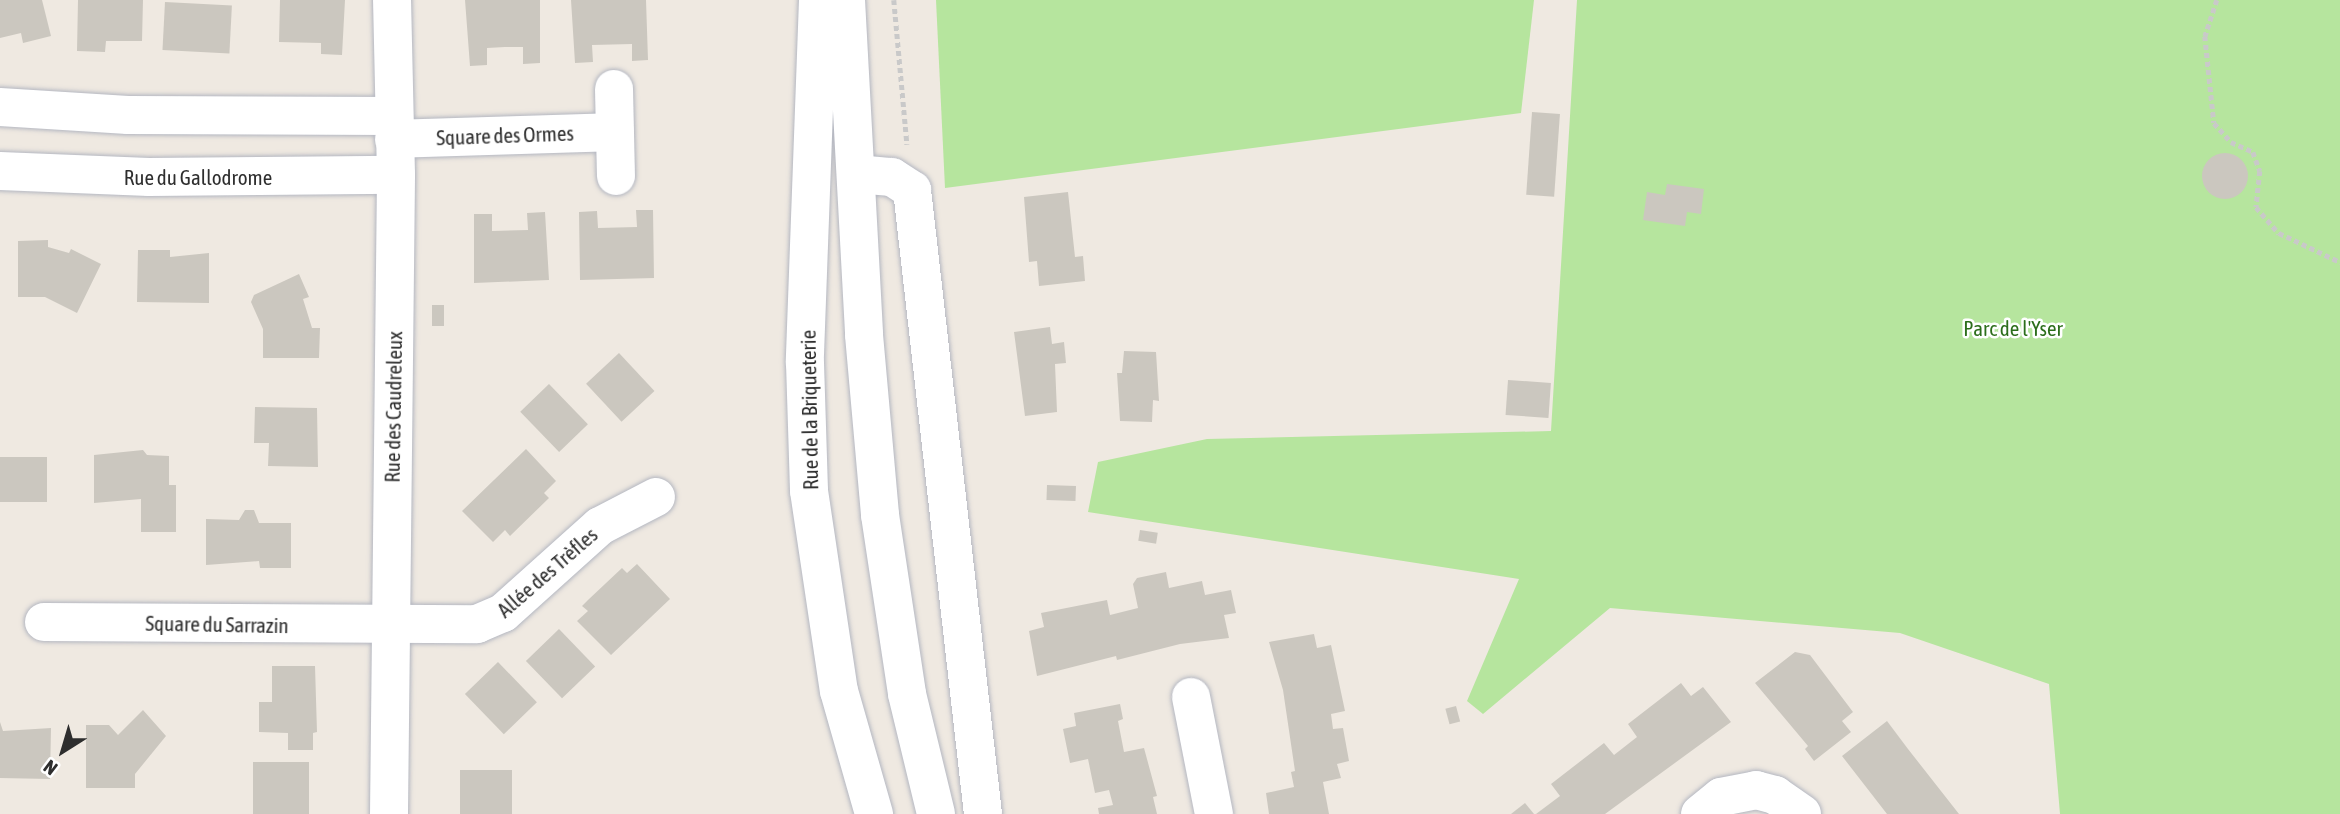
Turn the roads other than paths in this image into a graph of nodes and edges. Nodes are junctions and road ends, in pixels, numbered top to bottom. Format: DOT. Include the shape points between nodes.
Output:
graph roads {
  1 [pos="392,0"];
  2 [pos="818,0"];
  3 [pos="846,0"];
  4 [pos="817,54"];
  5 [pos="614,89"];
  6 [pos="0,107"];
  7 [pos="615,132"];
  8 [pos="394,143"];
  9 [pos="0,171"];
  10 [pos="856,174"];
  11 [pos="617,176"];
  12 [pos="811,234"];
  13 [pos="656,497"];
  14 [pos="44,622"];
  15 [pos="390,626"];
  16 [pos="1191,697"];
  17 [pos="389,814"];
  18 [pos="874,814"];
  19 [pos="936,814"];
  20 [pos="983,814"];
  21 [pos="1214,814"];
  22 [pos="1700,814"];
  23 [pos="1801,814"];
  1 -- 8 [label="street, Rue des Caudreleux"];
  2 -- 4 [label="street, Rue de la Briqueterie"];
  3 -- 10 [label="street"];
  4 -- 10 [label="street" via="830,90 837,151"];
  4 -- 12 [label="street, Rue de la Briqueterie"];
  5 -- 7 [label="street"];
  6 -- 8 [label="street" via="128,115"];
  7 -- 8 [label="street, Square des Ormes"];
  7 -- 11 [label="street"];
  8 -- 9 [label="street, Rue du Gallodrome" via="149,177"];
  8 -- 15 [label="street, Rue des Caudreleux"];
  10 -- 12 [label="street"];
  10 -- 19 [label="street" via="872,426 891,606"];
  10 -- 20 [label="street" via="892,177 912,190"];
  12 -- 18 [label="street, Rue de la Briqueterie" via="806,428 815,553 839,691"];
  13 -- 15 [label="street, Allée des Trèfles" via="600,526 492,619"];
  14 -- 15 [label="street, Square du Sarrazin"];
  15 -- 17 [label="street, Rue des Caudreleux"];
  16 -- 21 [label="street"];
  22 -- 23 [label="street" via="1721,797 1756,790 1775,795"];
}
